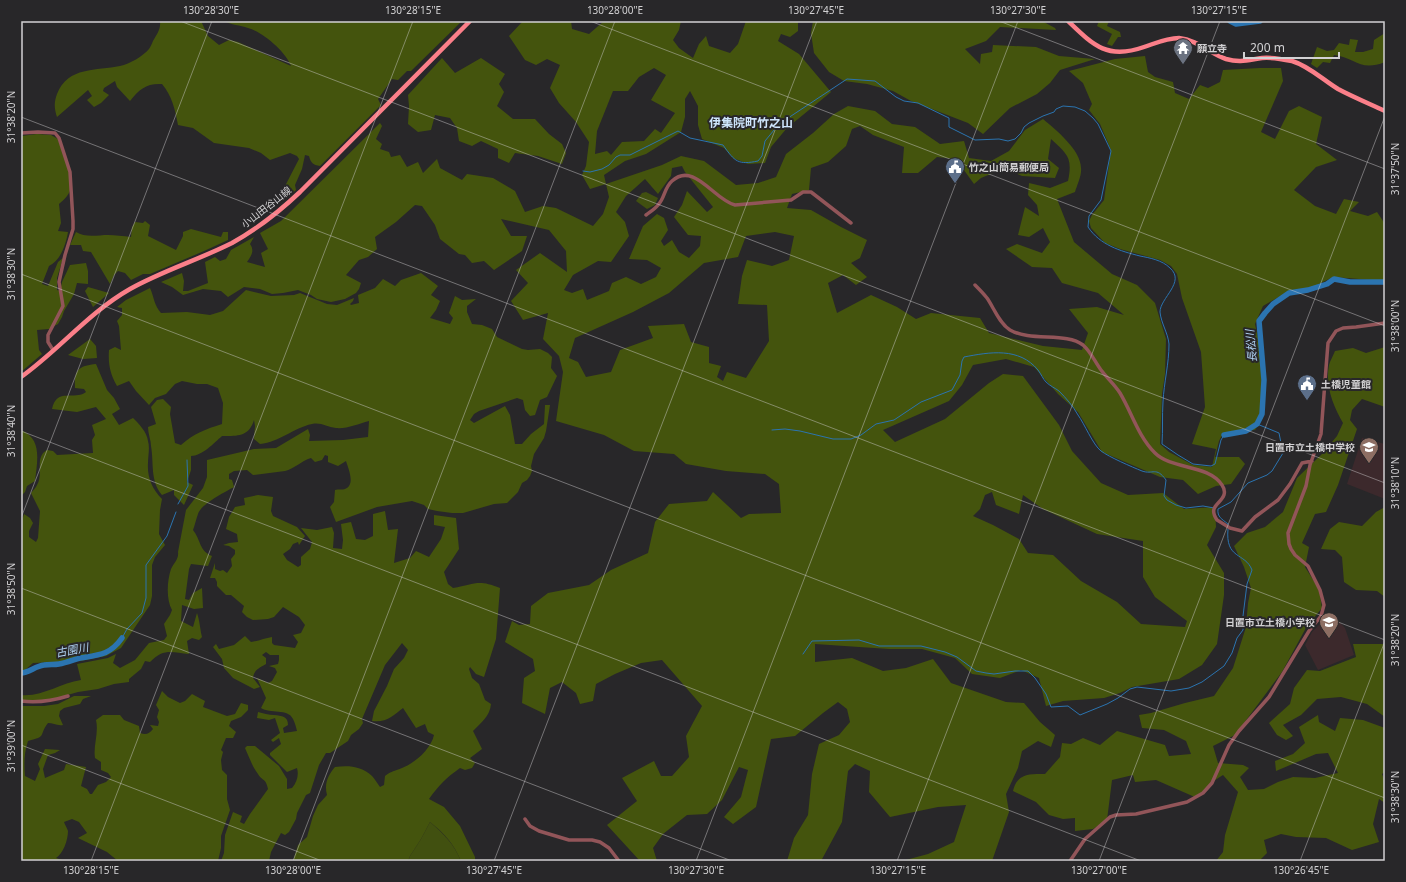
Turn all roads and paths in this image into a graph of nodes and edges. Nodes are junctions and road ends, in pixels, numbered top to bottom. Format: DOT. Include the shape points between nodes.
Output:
graph roads {
  1 [pos="470,21"];
  2 [pos="1068,21"];
  3 [pos="1385,111"];
  4 [pos="21,134"];
  5 [pos="646,215"];
  6 [pos="851,223"];
  7 [pos="975,284"];
  8 [pos="1385,323"];
  9 [pos="53,350"];
  10 [pos="21,377"];
  11 [pos="1312,461"];
  12 [pos="68,696"];
  13 [pos="21,701"];
  14 [pos="525,819"];
  15 [pos="619,861"];
  16 [pos="1070,861"];
  1 -- 9 [label="main road, 小山田谷山線" via="277,213 230,243 165,271 117,297"];
  2 -- 3 [label="main road" via="1091,42 1109,51 1132,51 1161,41 1180,38 1235,61 1270,58 1292,61 1342,91"];
  4 -- 9 [label="street" via="55,133 70,172 73,229 59,282 63,306 48,335 48,342"];
  5 -- 6 [label="street" via="660,204 665,188 671,182 677,177 687,175 694,177 718,196 735,205 791,200 803,192 811,192"];
  7 -- 11 [label="street" via="1010,330 1023,335 1071,340 1082,344 1119,392 1153,452 1164,460 1205,473 1222,484 1222,498 1214,510 1217,520 1230,528 1242,530 1282,495 1302,463"];
  8 -- 11 [label="street" via="1343,328 1331,337 1327,350 1321,434"];
  9 -- 10 [label="main road, 小山田谷山線"];
  11 -- 16 [label="street" via="1306,486 1288,533 1291,549 1308,566 1320,590 1324,605 1320,616 1269,697 1229,745 1212,783 1203,793 1187,802 1136,814 1110,817 1085,839"];
  12 -- 13 [label="street" via="44,702"];
  14 -- 15 [label="street" via="538,831 569,840 600,842 609,848"];
}
